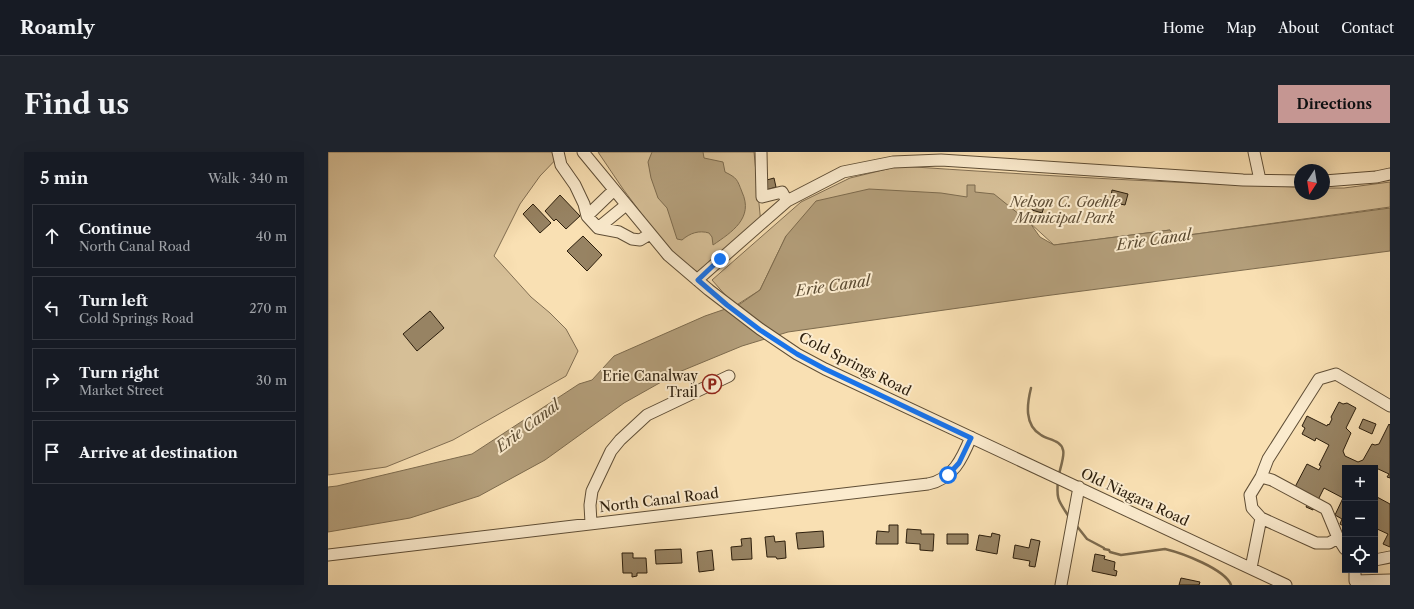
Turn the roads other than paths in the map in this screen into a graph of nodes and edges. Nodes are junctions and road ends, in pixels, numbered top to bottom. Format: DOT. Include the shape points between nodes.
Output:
graph roads {
  1 [pos="558,152"];
  2 [pos="582,152"];
  3 [pos="761,152"];
  4 [pos="1254,152"];
  5 [pos="1390,174"];
  6 [pos="1260,180"];
  7 [pos="1330,180"];
  8 [pos="1294,181"];
  9 [pos="614,190"];
  10 [pos="787,201"];
  11 [pos="626,204"];
  12 [pos="586,216"];
  13 [pos="598,228"];
  14 [pos="650,234"];
  15 [pos="698,280"];
  16 [pos="729,376"];
  17 [pos="1390,406"];
  18 [pos="971,438"];
  19 [pos="1261,477"];
  20 [pos="1079,487"];
  21 [pos="1261,518"];
  22 [pos="591,523"];
  23 [pos="1338,538"];
  24 [pos="1342,544"];
  25 [pos="328,554"];
  26 [pos="1390,557"];
  27 [pos="1378,559"];
  28 [pos="1251,568"];
  29 [pos="1355,579"];
  30 [pos="1390,580"];
  31 [pos="1061,585"];
  32 [pos="1286,585"];
  1 -- 12 [label="street" via="561,165 584,204"];
  2 -- 9 [label="street, Cold Springs Road"];
  3 -- 10 [label="street" via="762,197 782,192"];
  4 -- 6 [label="street"];
  5 -- 7 [label="street"];
  6 -- 8 [label="street"];
  6 -- 10 [label="street" via="941,160 893,162 843,172"];
  9 -- 11 [label="street, Cold Springs Road"];
  9 -- 12 [label="street"];
  10 -- 15 [label="street"];
  11 -- 13 [label="street"];
  11 -- 14 [label="street, Cold Springs Road"];
  12 -- 13 [label="street"];
  13 -- 14 [label="street" via="640,240"];
  14 -- 15 [label="street, Cold Springs Road" via="668,255"];
  15 -- 18 [label="street, Cold Springs Road" via="760,330 797,354"];
  16 -- 22 [label="street" via="647,415 620,440 611,452 592,491"];
  17 -- 19 [label="street" via="1336,374 1319,379 1268,459"];
  18 -- 20 [label="street, Old Niagara Road"];
  18 -- 22 [label="street, North Canal Road" via="955,469 934,483"];
  19 -- 21 [label="street" via="1250,495 1252,508"];
  19 -- 23 [label="street" via="1272,480 1326,509"];
  20 -- 28 [label="street, Old Niagara Road"];
  20 -- 31 [label="street"];
  21 -- 23 [label="street" via="1316,543 1329,543"];
  21 -- 28 [label="street"];
  22 -- 25 [label="street, North Canal Road"];
  23 -- 24 [label="street"];
  26 -- 27 [label="street"];
  28 -- 32 [label="street, Old Niagara Road"];
  29 -- 30 [label="street"];
}
